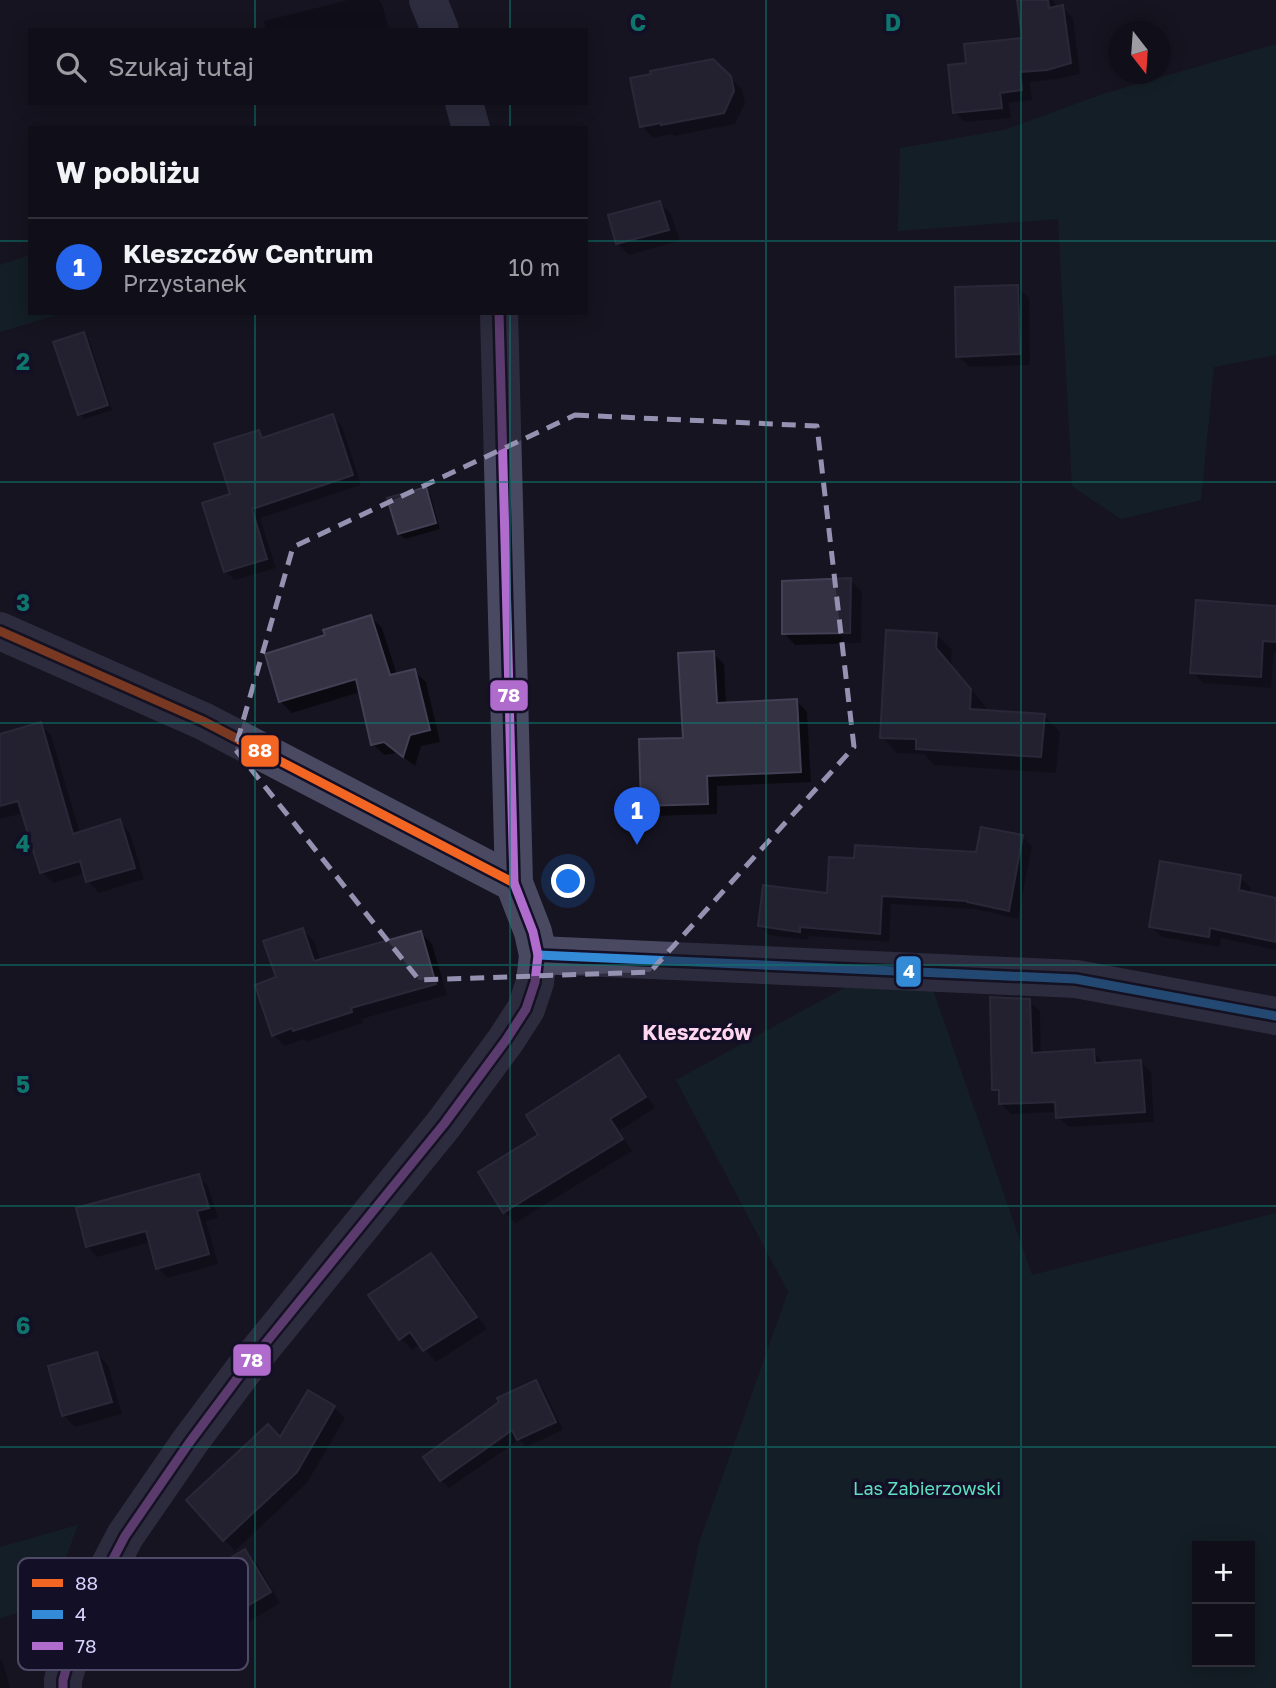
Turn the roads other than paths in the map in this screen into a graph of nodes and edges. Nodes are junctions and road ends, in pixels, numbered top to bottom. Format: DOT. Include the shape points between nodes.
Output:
graph roads {
  1 [pos="428,0"];
  2 [pos="439,28"];
  3 [pos="465,105"];
  4 [pos="470,126"];
  5 [pos="499,315"];
  6 [pos="0,631"];
  7 [pos="514,883"];
  8 [pos="538,955"];
  9 [pos="1276,1016"];
  10 [pos="113,1558"];
  11 [pos="66,1670"];
  12 [pos="63,1688"];
  1 -- 2 [label="street"];
  3 -- 4 [label="street"];
  5 -- 7 [label="street"];
  6 -- 7 [label="street" via="203,721"];
  7 -- 8 [label="street"];
  8 -- 9 [label="street" via="1076,979"];
  8 -- 10 [label="street" via="526,1009 506,1040 444,1124 242,1372"];
  11 -- 12 [label="street"];
}
